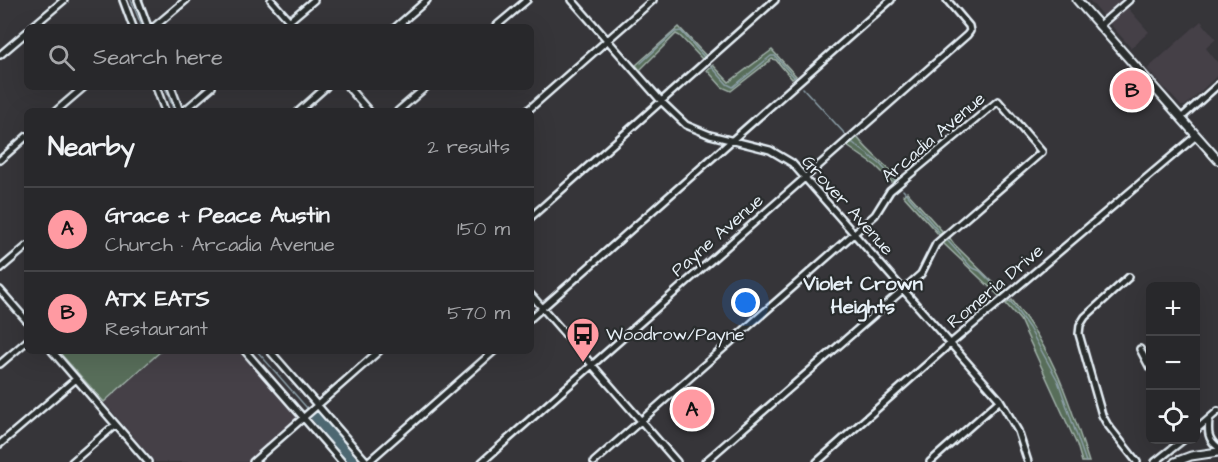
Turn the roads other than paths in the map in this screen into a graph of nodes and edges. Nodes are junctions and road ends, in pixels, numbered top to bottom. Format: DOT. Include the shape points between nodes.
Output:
graph roads {
  1 [pos="64,0"];
  2 [pos="123,0"];
  3 [pos="138,0"];
  4 [pos="186,0"];
  5 [pos="271,0"];
  6 [pos="314,0"];
  7 [pos="427,0"];
  8 [pos="527,0"];
  9 [pos="572,0"];
  10 [pos="653,0"];
  11 [pos="776,0"];
  12 [pos="891,0"];
  13 [pos="947,0"];
  14 [pos="1077,0"];
  15 [pos="1128,0"];
  16 [pos="289,21"];
  17 [pos="36,24"];
  18 [pos="132,24"];
  19 [pos="147,24"];
  20 [pos="158,24"];
  21 [pos="286,24"];
  22 [pos="292,24"];
  23 [pos="399,24"];
  24 [pos="499,24"];
  25 [pos="1099,26"];
  26 [pos="24,35"];
  27 [pos="607,41"];
  28 [pos="0,55"];
  29 [pos="1218,85"];
  30 [pos="80,90"];
  31 [pos="157,90"];
  32 [pos="172,90"];
  33 [pos="208,90"];
  34 [pos="322,90"];
  35 [pos="351,90"];
  36 [pos="422,90"];
  37 [pos="662,102"];
  38 [pos="60,108"];
  39 [pos="164,108"];
  40 [pos="181,108"];
  41 [pos="186,108"];
  42 [pos="302,108"];
  43 [pos="366,108"];
  44 [pos="402,108"];
  45 [pos="530,108"];
  46 [pos="1181,118"];
  47 [pos="1196,135"];
  48 [pos="24,139"];
  49 [pos="734,140"];
  50 [pos="0,159"];
  51 [pos="1218,160"];
  52 [pos="806,177"];
  53 [pos="534,214"];
  54 [pos="855,233"];
  55 [pos="24,249"];
  56 [pos="0,269"];
  57 [pos="1129,277"];
  58 [pos="903,289"];
  59 [pos="0,290"];
  60 [pos="534,299"];
  61 [pos="542,308"];
  62 [pos="534,315"];
  63 [pos="24,318"];
  64 [pos="24,344"];
  65 [pos="951,344"];
  66 [pos="1140,349"];
  67 [pos="55,354"];
  68 [pos="248,354"];
  69 [pos="273,354"];
  70 [pos="376,354"];
  71 [pos="491,354"];
  72 [pos="1146,360"];
  73 [pos="0,364"];
  74 [pos="592,365"];
  75 [pos="76,379"];
  76 [pos="1000,400"];
  77 [pos="317,405"];
  78 [pos="1218,411"];
  79 [pos="303,418"];
  80 [pos="1209,419"];
  81 [pos="641,421"];
  82 [pos="115,424"];
  83 [pos="1200,426"];
  84 [pos="0,444"];
  85 [pos="1179,444"];
  86 [pos="1218,447"];
  87 [pos="1218,452"];
  88 [pos="72,462"];
  89 [pos="148,462"];
  90 [pos="253,462"];
  91 [pos="342,462"];
  92 [pos="367,462"];
  93 [pos="482,462"];
  94 [pos="594,462"];
  95 [pos="678,462"];
  96 [pos="705,462"];
  97 [pos="817,462"];
  98 [pos="930,462"];
  99 [pos="1028,462"];
  100 [pos="1137,462"];
  101 [pos="1155,462"];
  102 [pos="1175,462"];
  1 -- 17 [label="street"];
  2 -- 18 [label="street"];
  3 -- 19 [label="street"];
  4 -- 20 [label="street"];
  5 -- 16 [label="street"];
  6 -- 16 [label="street"];
  7 -- 23 [label="street"];
  8 -- 24 [label="street"];
  9 -- 27 [label="street, Grover Avenue"];
  10 -- 27 [label="street"];
  11 -- 37 [label="street"];
  12 -- 49 [label="street"];
  13 -- 52 [label="street, Payne Avenue" via="970,31"];
  14 -- 25 [label="main road"];
  15 -- 25 [label="street"];
  16 -- 21 [label="street"];
  16 -- 22 [label="street"];
  25 -- 46 [label="main road"];
  26 -- 28 [label="street"];
  27 -- 37 [label="street, Grover Avenue"];
  27 -- 45 [label="street"];
  29 -- 46 [label="street"];
  30 -- 38 [label="street"];
  31 -- 39 [label="street"];
  32 -- 40 [label="street"];
  33 -- 41 [label="street"];
  34 -- 42 [label="street"];
  35 -- 43 [label="street"];
  36 -- 44 [label="street"];
  37 -- 49 [label="street, Grover Avenue" via="686,125"];
  37 -- 53 [label="street"];
  46 -- 47 [label="main road"];
  47 -- 51 [label="main road"];
  47 -- 65 [label="street, Romeria Drive"];
  48 -- 50 [label="street"];
  49 -- 52 [label="street, Grover Avenue" via="781,155"];
  49 -- 61 [label="street"];
  52 -- 54 [label="street, Grover Avenue"];
  52 -- 74 [label="street, Payne Avenue"];
  54 -- 58 [label="street, Grover Avenue"];
  54 -- 58 [label="street, Arcadia Avenue" via="875,215 890,191 998,101 1042,152 936,244 921,274"];
  54 -- 81 [label="street, Arcadia Avenue"];
  55 -- 56 [label="street"];
  57 -- 100 [label="street" via="1082,320 1079,329 1102,415"];
  58 -- 65 [label="street, Grover Avenue"];
  58 -- 96 [label="street"];
  59 -- 63 [label="street"];
  60 -- 61 [label="street"];
  61 -- 62 [label="street"];
  61 -- 74 [label="street"];
  64 -- 73 [label="street"];
  65 -- 76 [label="street, Grover Avenue"];
  65 -- 97 [label="street, Romeria Drive"];
  66 -- 72 [label="street"];
  67 -- 75 [label="street"];
  68 -- 79 [label="street"];
  69 -- 77 [label="street"];
  70 -- 77 [label="street"];
  71 -- 92 [label="street"];
  74 -- 81 [label="street"];
  74 -- 93 [label="street, Payne Avenue"];
  75 -- 82 [label="street"];
  75 -- 84 [label="street"];
  76 -- 98 [label="street"];
  76 -- 99 [label="street, Grover Avenue" via="1018,431"];
  77 -- 79 [label="street"];
  77 -- 92 [label="street"];
  78 -- 80 [label="street"];
  79 -- 90 [label="street"];
  79 -- 91 [label="street"];
  80 -- 83 [label="street"];
  80 -- 86 [label="street" via="1208,435"];
  81 -- 94 [label="street, Arcadia Avenue"];
  81 -- 95 [label="street"];
  82 -- 88 [label="street"];
  82 -- 89 [label="street"];
  85 -- 101 [label="street"];
  87 -- 102 [label="main road"];
}
